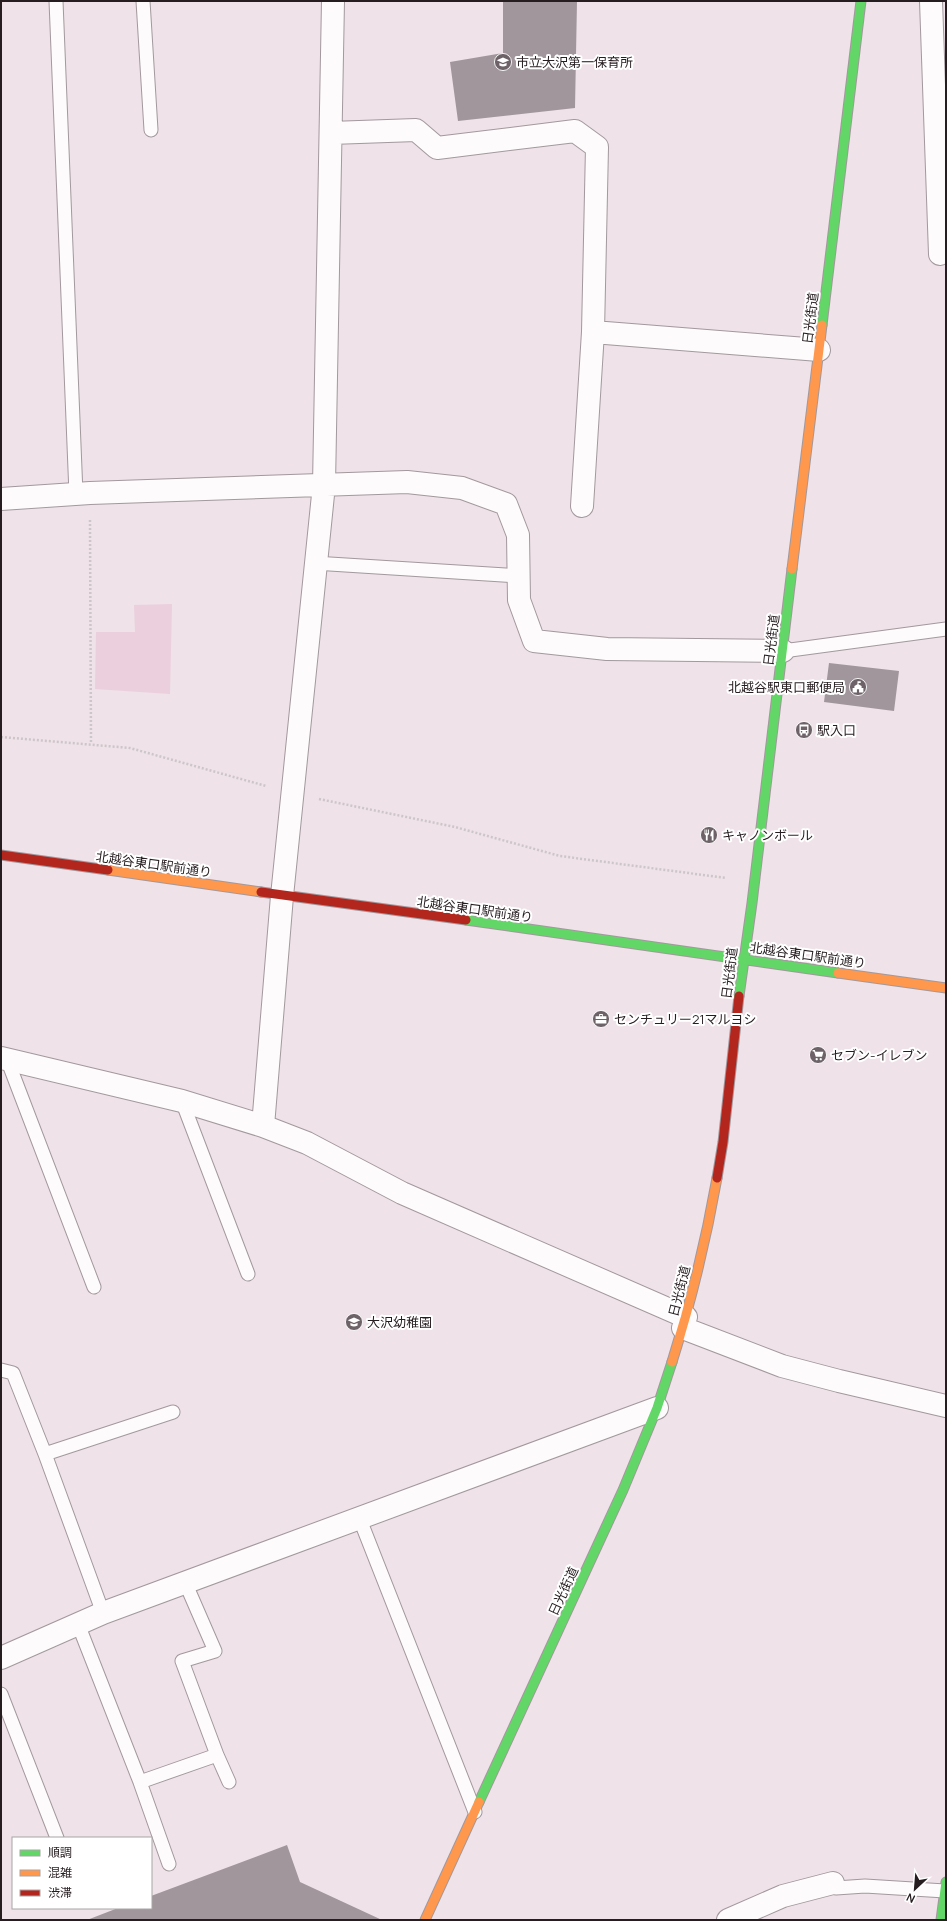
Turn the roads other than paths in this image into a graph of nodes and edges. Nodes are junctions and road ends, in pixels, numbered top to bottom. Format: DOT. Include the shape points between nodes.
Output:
graph roads {
  1 [pos="56,1"];
  2 [pos="143,1"];
  3 [pos="333,1"];
  4 [pos="861,1"];
  5 [pos="931,1"];
  6 [pos="151,130"];
  7 [pos="331,133"];
  8 [pos="940,254"];
  9 [pos="593,332"];
  10 [pos="819,350"];
  11 [pos="324,485"];
  12 [pos="83,493"];
  13 [pos="1,499"];
  14 [pos="582,506"];
  15 [pos="314,563"];
  16 [pos="520,576"];
  17 [pos="946,629"];
  18 [pos="782,652"];
  19 [pos="1,855"];
  20 [pos="282,896"];
  21 [pos="743,959"];
  22 [pos="946,988"];
  23 [pos="4,1058"];
  24 [pos="182,1102"];
  25 [pos="263,1126"];
  26 [pos="248,1274"];
  27 [pos="94,1287"];
  28 [pos="684,1323"];
  29 [pos="1,1370"];
  30 [pos="946,1406"];
  31 [pos="657,1408"];
  32 [pos="173,1412"];
  33 [pos="45,1454"];
  34 [pos="359,1517"];
  35 [pos="186,1582"];
  36 [pos="103,1612"];
  37 [pos="78,1624"];
  38 [pos="1,1658"];
  39 [pos="1,1694"];
  40 [pos="217,1755"];
  41 [pos="140,1782"];
  42 [pos="229,1782"];
  43 [pos="475,1812"];
  44 [pos="57,1837"];
  45 [pos="169,1864"];
  46 [pos="833,1884"];
  47 [pos="946,1888"];
  48 [pos="425,1920"];
  49 [pos="728,1920"];
  50 [pos="941,1920"];
  1 -- 12 [label="lane"];
  2 -- 6 [label="lane"];
  3 -- 7 [label="street"];
  4 -- 10 [label="main road, 日光街道"];
  5 -- 8 [label="street"];
  7 -- 9 [label="street" via="416,130 437,148 575,131 597,147"];
  7 -- 11 [label="street"];
  9 -- 10 [label="street"];
  9 -- 14 [label="street"];
  10 -- 18 [label="main road, 日光街道"];
  11 -- 12 [label="street"];
  11 -- 15 [label="street"];
  11 -- 16 [label="street" via="407,482 462,488 506,504 518,535"];
  12 -- 13 [label="street"];
  15 -- 16 [label="lane"];
  15 -- 20 [label="street" via="294,795"];
  16 -- 18 [label="street" via="519,600 534,641 607,649"];
  17 -- 18 [label="lane"];
  18 -- 21 [label="main road, 日光街道"];
  19 -- 20 [label="main road, 北越谷東口駅前通り"];
  20 -- 21 [label="main road, 北越谷東口駅前通り"];
  20 -- 25 [label="street"];
  21 -- 22 [label="main road, 北越谷東口駅前通り"];
  21 -- 28 [label="main road, 日光街道" via="723,1142 709,1221"];
  23 -- 24 [label="street"];
  23 -- 27 [label="lane"];
  24 -- 25 [label="street"];
  24 -- 26 [label="lane"];
  25 -- 28 [label="street" via="307,1143 402,1193"];
  28 -- 30 [label="street" via="782,1366"];
  28 -- 31 [label="main road, 日光街道"];
  29 -- 33 [label="lane" via="13,1373"];
  31 -- 34 [label="street"];
  31 -- 43 [label="main road, 日光街道" via="620,1498"];
  32 -- 33 [label="lane"];
  33 -- 36 [label="lane"];
  34 -- 35 [label="street"];
  34 -- 43 [label="lane"];
  35 -- 36 [label="street"];
  35 -- 40 [label="lane" via="215,1651 182,1661"];
  36 -- 37 [label="street"];
  37 -- 38 [label="street"];
  37 -- 41 [label="lane"];
  39 -- 44 [label="lane"];
  40 -- 41 [label="lane"];
  40 -- 42 [label="lane"];
  41 -- 45 [label="lane"];
  43 -- 48 [label="main road, 日光街道"];
  46 -- 47 [label="lane" via="836,1888"];
  46 -- 49 [label="street" via="782,1896"];
  47 -- 50 [label="main road"];
}
